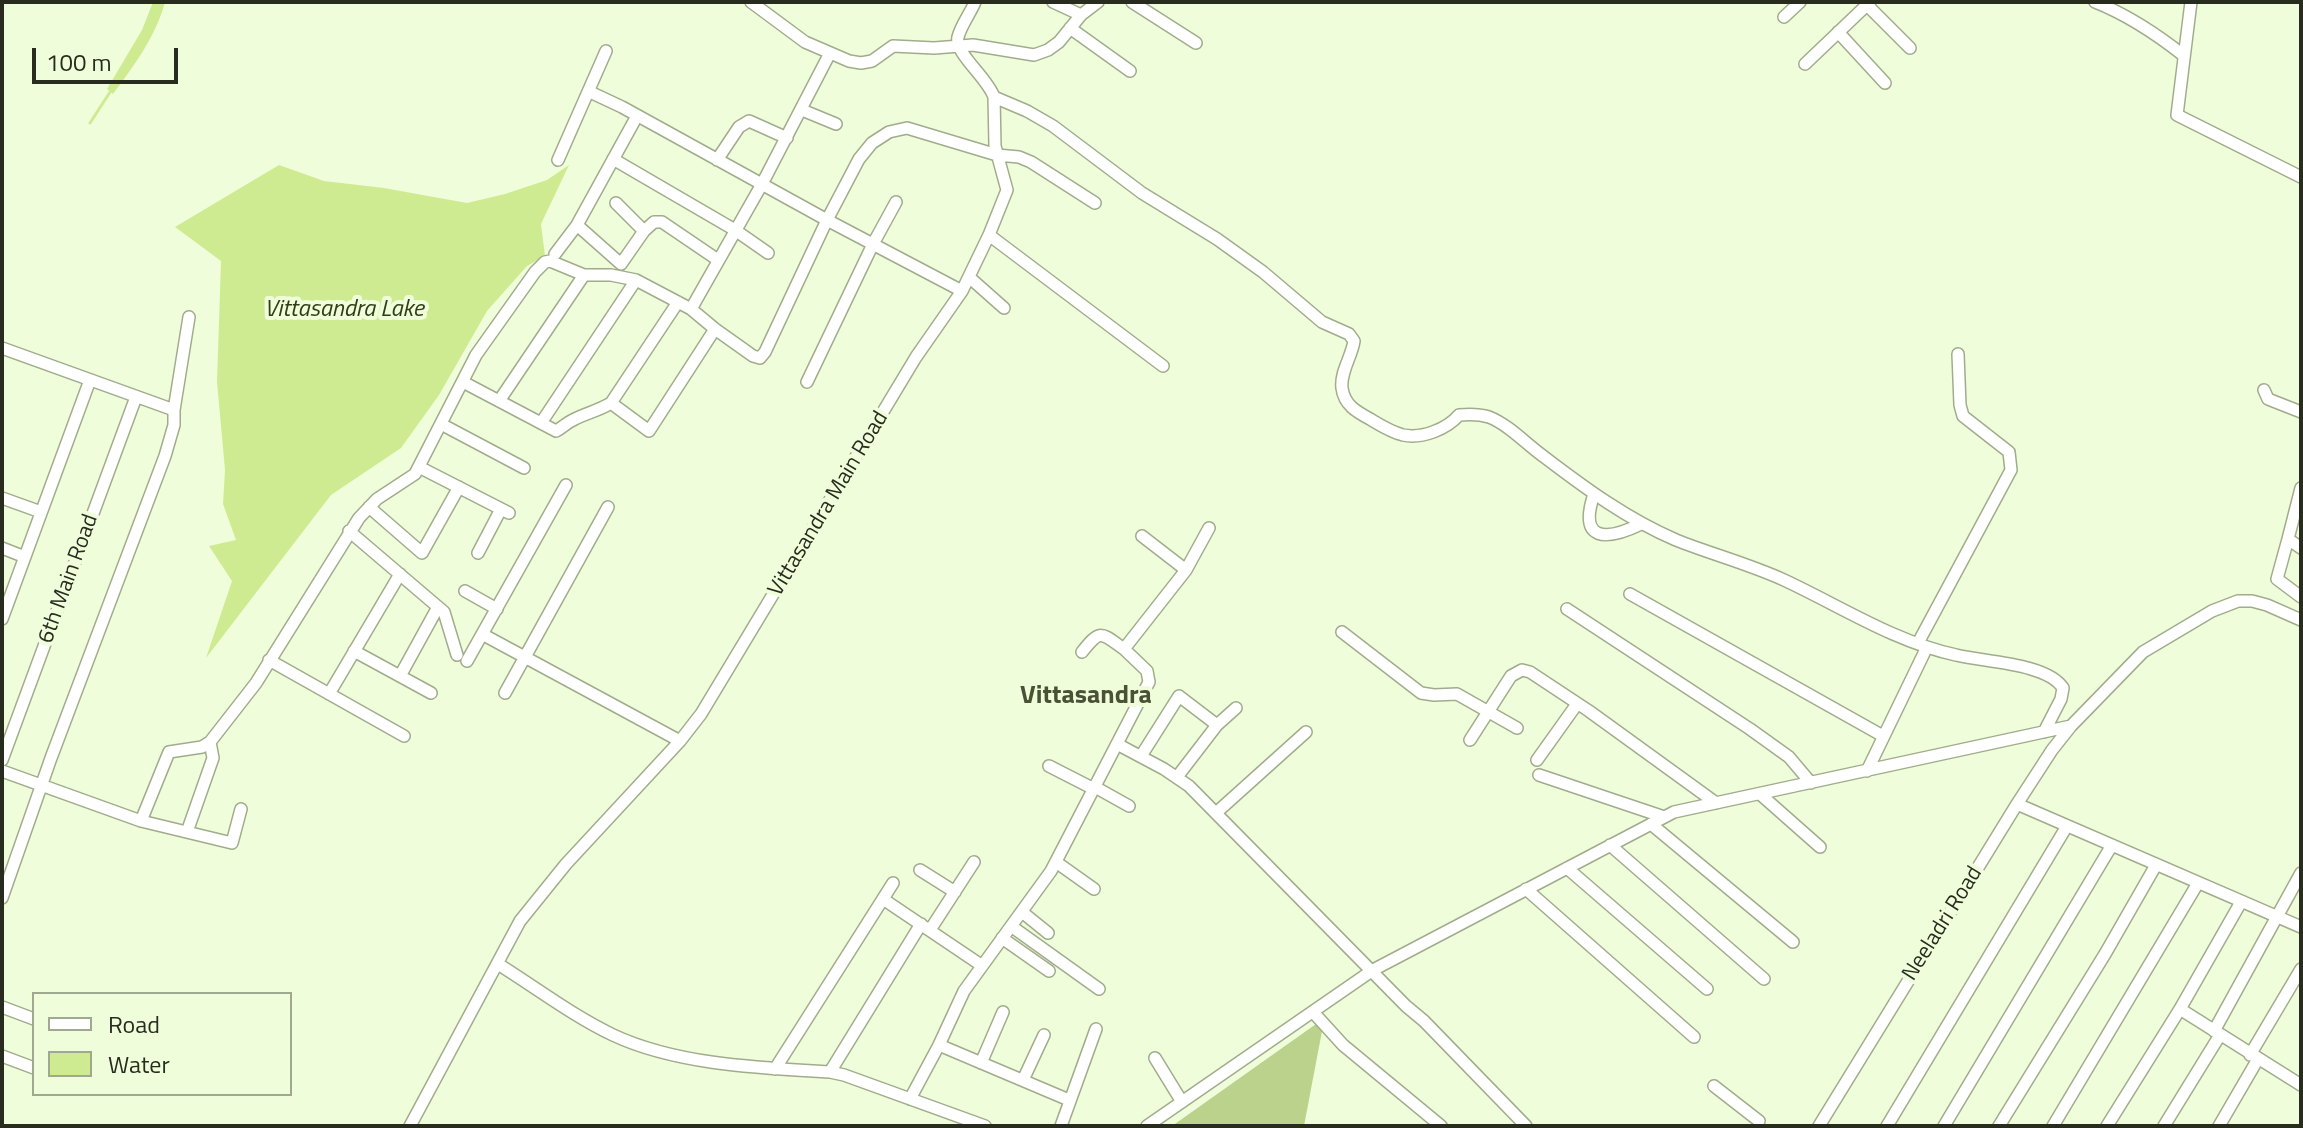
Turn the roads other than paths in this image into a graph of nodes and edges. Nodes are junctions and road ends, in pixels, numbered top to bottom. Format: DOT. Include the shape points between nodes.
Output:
graph roads {
  1 [pos="751,2"];
  2 [pos="975,2"];
  3 [pos="1053,2"];
  4 [pos="1098,2"];
  5 [pos="1132,2"];
  6 [pos="1800,2"];
  7 [pos="2095,2"];
  8 [pos="2191,2"];
  9 [pos="1868,3"];
  10 [pos="1081,15"];
  11 [pos="1784,17"];
  12 [pos="1070,28"];
  13 [pos="1838,32"];
  14 [pos="1196,43"];
  15 [pos="957,45"];
  16 [pos="1910,48"];
  17 [pos="606,51"];
  18 [pos="830,53"];
  19 [pos="2183,55"];
  20 [pos="1805,64"];
  21 [pos="1130,71"];
  22 [pos="1885,83"];
  23 [pos="590,92"];
  24 [pos="994,97"];
  25 [pos="802,110"];
  26 [pos="637,116"];
  27 [pos="836,124"];
  28 [pos="787,138"];
  29 [pos="997,155"];
  30 [pos="613,159"];
  31 [pos="558,160"];
  32 [pos="717,160"];
  33 [pos="2301,177"];
  34 [pos="762,184"];
  35 [pos="896,202"];
  36 [pos="616,203"];
  37 [pos="1095,203"];
  38 [pos="827,220"];
  39 [pos="577,225"];
  40 [pos="735,230"];
  41 [pos="644,231"];
  42 [pos="989,235"];
  43 [pos="873,244"];
  44 [pos="768,253"];
  45 [pos="555,254"];
  46 [pos="718,260"];
  47 [pos="584,275"];
  48 [pos="969,277"];
  49 [pos="636,280"];
  50 [pos="962,291"];
  51 [pos="678,302"];
  52 [pos="1004,308"];
  53 [pos="691,309"];
  54 [pos="189,317"];
  55 [pos="715,329"];
  56 [pos="2,348"];
  57 [pos="1958,354"];
  58 [pos="1163,366"];
  59 [pos="90,380"];
  60 [pos="463,382"];
  61 [pos="807,382"];
  62 [pos="2264,390"];
  63 [pos="136,397"];
  64 [pos="499,401"];
  65 [pos="611,403"];
  66 [pos="174,410"];
  67 [pos="2301,412"];
  68 [pos="541,423"];
  69 [pos="441,424"];
  70 [pos="419,467"];
  71 [pos="524,468"];
  72 [pos="566,485"];
  73 [pos="459,487"];
  74 [pos="2301,488"];
  75 [pos="1594,494"];
  76 [pos="2,498"];
  77 [pos="369,507"];
  78 [pos="608,507"];
  79 [pos="41,512"];
  80 [pos="1641,524"];
  81 [pos="1209,528"];
  82 [pos="349,531"];
  83 [pos="1142,536"];
  84 [pos="2288,539"];
  85 [pos="2,548"];
  86 [pos="2301,548"];
  87 [pos="478,553"];
  88 [pos="25,557"];
  89 [pos="1186,570"];
  90 [pos="400,574"];
  91 [pos="465,591"];
  92 [pos="1630,594"];
  93 [pos="2301,597"];
  94 [pos="5,601"];
  95 [pos="438,607"];
  96 [pos="497,609"];
  97 [pos="1567,609"];
  98 [pos="2,619"];
  99 [pos="2301,620"];
  100 [pos="1342,632"];
  101 [pos="482,634"];
  102 [pos="1923,645"];
  103 [pos="1124,649"];
  104 [pos="354,651"];
  105 [pos="1082,652"];
  106 [pos="525,658"];
  107 [pos="269,660"];
  108 [pos="400,676"];
  109 [pos="431,693"];
  110 [pos="505,693"];
  111 [pos="329,694"];
  112 [pos="1577,704"];
  113 [pos="1236,708"];
  114 [pos="1488,711"];
  115 [pos="1217,725"];
  116 [pos="2071,726"];
  117 [pos="1517,728"];
  118 [pos="1306,732"];
  119 [pos="2044,732"];
  120 [pos="404,736"];
  121 [pos="1883,736"];
  122 [pos="1470,740"];
  123 [pos="680,741"];
  124 [pos="210,742"];
  125 [pos="1117,744"];
  126 [pos="1141,756"];
  127 [pos="2,760"];
  128 [pos="1537,760"];
  129 [pos="1049,766"];
  130 [pos="2,771"];
  131 [pos="1867,771"];
  132 [pos="1539,775"];
  133 [pos="1177,777"];
  134 [pos="1811,783"];
  135 [pos="42,785"];
  136 [pos="1094,788"];
  137 [pos="1760,794"];
  138 [pos="1716,803"];
  139 [pos="2017,804"];
  140 [pos="1129,806"];
  141 [pos="241,809"];
  142 [pos="1217,812"];
  143 [pos="1664,817"];
  144 [pos="141,821"];
  145 [pos="1651,824"];
  146 [pos="2067,826"];
  147 [pos="187,832"];
  148 [pos="1610,845"];
  149 [pos="2112,845"];
  150 [pos="1820,847"];
  151 [pos="974,862"];
  152 [pos="1056,862"];
  153 [pos="2156,865"];
  154 [pos="1567,868"];
  155 [pos="920,870"];
  156 [pos="2301,873"];
  157 [pos="893,883"];
  158 [pos="2198,883"];
  159 [pos="1094,889"];
  160 [pos="1526,889"];
  161 [pos="955,892"];
  162 [pos="2,898"];
  163 [pos="883,899"];
  164 [pos="2241,902"];
  165 [pos="1022,912"];
  166 [pos="2276,917"];
  167 [pos="1011,926"];
  168 [pos="925,927"];
  169 [pos="2301,927"];
  170 [pos="1048,933"];
  171 [pos="1002,938"];
  172 [pos="1793,942"];
  173 [pos="498,964"];
  174 [pos="981,965"];
  175 [pos="2301,969"];
  176 [pos="1373,970"];
  177 [pos="1049,971"];
  178 [pos="1764,979"];
  179 [pos="1099,989"];
  180 [pos="1707,989"];
  181 [pos="2,1007"];
  182 [pos="2180,1009"];
  183 [pos="1003,1012"];
  184 [pos="1313,1012"];
  185 [pos="32,1018"];
  186 [pos="1096,1029"];
  187 [pos="2217,1033"];
  188 [pos="1044,1035"];
  189 [pos="1694,1037"];
  190 [pos="939,1045"];
  191 [pos="2,1056"];
  192 [pos="2254,1057"];
  193 [pos="1155,1058"];
  194 [pos="981,1063"];
  195 [pos="32,1067"];
  196 [pos="775,1069"];
  197 [pos="830,1072"];
  198 [pos="1023,1080"];
  199 [pos="2301,1085"];
  200 [pos="1714,1086"];
  201 [pos="910,1099"];
  202 [pos="1069,1100"];
  203 [pos="1182,1102"];
  204 [pos="1761,1124"];
  205 [pos="410,1126"];
  206 [pos="985,1126"];
  207 [pos="1061,1126"];
  208 [pos="1147,1126"];
  209 [pos="1441,1126"];
  210 [pos="1526,1126"];
  211 [pos="1819,1126"];
  212 [pos="1887,1126"];
  213 [pos="1944,1126"];
  214 [pos="1999,1126"];
  215 [pos="2053,1126"];
  216 [pos="2107,1126"];
  217 [pos="2164,1126"];
  218 [pos="2219,1126"];
  1 -- 18 [label="street" via="805,42"];
  2 -- 15 [label="street"];
  3 -- 10 [label="street"];
  4 -- 10 [label="street"];
  5 -- 14 [label="street"];
  6 -- 11 [label="street"];
  7 -- 19 [label="street" via="2118,11"];
  8 -- 19 [label="street"];
  9 -- 13 [label="street"];
  9 -- 16 [label="street"];
  10 -- 12 [label="street"];
  12 -- 15 [label="street" via="1048,50 1034,55"];
  12 -- 21 [label="street"];
  13 -- 20 [label="street"];
  13 -- 22 [label="street"];
  15 -- 18 [label="street" via="893,46 861,63"];
  15 -- 24 [label="street"];
  17 -- 23 [label="street"];
  18 -- 25 [label="street"];
  19 -- 33 [label="street" via="2177,115"];
  23 -- 26 [label="street"];
  23 -- 31 [label="street"];
  24 -- 29 [label="street, Vittasandra Main Road"];
  24 -- 75 [label="street" via="1053,126 1142,193 1263,272 1322,322 1349,334 1353,350 1342,389 1353,410 1406,436 1438,430 1459,415 1487,417"];
  25 -- 27 [label="street"];
  25 -- 28 [label="street"];
  26 -- 30 [label="street"];
  26 -- 32 [label="street"];
  28 -- 32 [label="street" via="749,121"];
  28 -- 34 [label="street"];
  29 -- 37 [label="street" via="1031,162"];
  29 -- 38 [label="street" via="907,128 889,132 859,159"];
  29 -- 42 [label="street, Vittasandra Main Road" via="1007,190"];
  30 -- 39 [label="street"];
  30 -- 40 [label="street"];
  32 -- 34 [label="street"];
  34 -- 38 [label="street"];
  34 -- 40 [label="street"];
  35 -- 43 [label="street"];
  36 -- 41 [label="street"];
  38 -- 43 [label="street"];
  38 -- 55 [label="street" via="763,356 753,356"];
  39 -- 41 [label="street" via="621,264"];
  39 -- 45 [label="street"];
  40 -- 44 [label="street"];
  40 -- 46 [label="street"];
  41 -- 46 [label="street" via="662,222"];
  42 -- 48 [label="street, Vittasandra Main Road"];
  42 -- 58 [label="street"];
  43 -- 50 [label="street"];
  43 -- 61 [label="street"];
  46 -- 53 [label="street"];
  47 -- 49 [label="street"];
  47 -- 60 [label="street" via="545,262 481,346"];
  47 -- 64 [label="street"];
  48 -- 50 [label="street, Vittasandra Main Road"];
  48 -- 52 [label="street"];
  49 -- 51 [label="street"];
  49 -- 68 [label="street"];
  50 -- 123 [label="street, Vittasandra Main Road"];
  51 -- 53 [label="street"];
  51 -- 65 [label="street"];
  53 -- 55 [label="street"];
  54 -- 66 [label="street"];
  55 -- 65 [label="street" via="649,431"];
  56 -- 59 [label="street"];
  57 -- 102 [label="street" via="1963,416 2009,452 2011,470"];
  59 -- 63 [label="street"];
  59 -- 79 [label="street"];
  60 -- 64 [label="street"];
  60 -- 69 [label="street"];
  62 -- 67 [label="street" via="2268,399"];
  63 -- 66 [label="street"];
  63 -- 127 [label="street, 6th Main Road"];
  64 -- 68 [label="street"];
  65 -- 68 [label="street" via="560,431"];
  66 -- 135 [label="street" via="165,456"];
  69 -- 70 [label="street"];
  69 -- 71 [label="street"];
  70 -- 73 [label="street"];
  70 -- 77 [label="street"];
  72 -- 96 [label="street"];
  73 -- 77 [label="street" via="422,553"];
  73 -- 87 [label="street" via="505,511"];
  74 -- 84 [label="street"];
  75 -- 80 [label="street"];
  75 -- 80 [label="street" via="1588,518 1594,532 1613,535"];
  76 -- 79 [label="street"];
  77 -- 82 [label="street"];
  78 -- 106 [label="street"];
  79 -- 88 [label="street"];
  80 -- 102 [label="street" via="1781,579"];
  81 -- 89 [label="street"];
  82 -- 90 [label="street"];
  82 -- 107 [label="street"];
  83 -- 89 [label="street"];
  84 -- 86 [label="street"];
  84 -- 93 [label="street" via="2277,579"];
  85 -- 88 [label="street"];
  88 -- 94 [label="street"];
  89 -- 103 [label="street"];
  90 -- 95 [label="street"];
  90 -- 104 [label="street"];
  91 -- 96 [label="street"];
  92 -- 121 [label="street"];
  94 -- 98 [label="street"];
  95 -- 101 [label="street" via="462,658"];
  95 -- 108 [label="street"];
  96 -- 101 [label="street"];
  97 -- 134 [label="street" via="1750,729 1789,757"];
  99 -- 116 [label="street, Neeladri Road" via="2252,601 2212,611 2143,652"];
  100 -- 114 [label="street" via="1421,693 1457,694"];
  101 -- 106 [label="street"];
  102 -- 119 [label="street" via="2054,678 2063,688 2061,699"];
  102 -- 121 [label="street"];
  103 -- 105 [label="street" via="1100,634"];
  103 -- 125 [label="street" via="1147,671 1149,682"];
  104 -- 108 [label="street"];
  104 -- 111 [label="street"];
  106 -- 110 [label="street"];
  106 -- 123 [label="street"];
  107 -- 111 [label="street"];
  107 -- 124 [label="street"];
  108 -- 109 [label="street"];
  111 -- 120 [label="street"];
  112 -- 114 [label="street" via="1522,670 1511,676"];
  112 -- 128 [label="street"];
  112 -- 138 [label="street"];
  113 -- 115 [label="street"];
  114 -- 117 [label="street"];
  114 -- 122 [label="street"];
  115 -- 126 [label="street" via="1179,696"];
  115 -- 133 [label="street"];
  116 -- 119 [label="street"];
  116 -- 139 [label="street, Neeladri Road"];
  118 -- 142 [label="street"];
  119 -- 131 [label="street"];
  121 -- 131 [label="street"];
  123 -- 173 [label="street, Vittasandra Main Road" via="527,911"];
  124 -- 144 [label="street" via="169,752"];
  124 -- 147 [label="street" via="213,758"];
  125 -- 126 [label="street"];
  125 -- 136 [label="street"];
  126 -- 133 [label="street"];
  129 -- 136 [label="street"];
  130 -- 135 [label="street"];
  131 -- 134 [label="street"];
  132 -- 143 [label="street"];
  133 -- 142 [label="street"];
  134 -- 137 [label="street"];
  135 -- 144 [label="street"];
  135 -- 162 [label="street"];
  136 -- 140 [label="street"];
  136 -- 152 [label="street"];
  137 -- 138 [label="street"];
  137 -- 150 [label="street"];
  138 -- 143 [label="street"];
  139 -- 146 [label="street"];
  139 -- 211 [label="street, Neeladri Road"];
  141 -- 147 [label="street" via="232,843"];
  142 -- 176 [label="street"];
  143 -- 145 [label="street"];
  144 -- 147 [label="street"];
  145 -- 148 [label="street"];
  145 -- 172 [label="street"];
  146 -- 149 [label="street"];
  146 -- 212 [label="street"];
  148 -- 154 [label="street"];
  148 -- 178 [label="street"];
  149 -- 153 [label="street"];
  149 -- 213 [label="street"];
  151 -- 161 [label="street"];
  152 -- 159 [label="street"];
  152 -- 165 [label="street"];
  153 -- 158 [label="street"];
  153 -- 214 [label="street"];
  154 -- 160 [label="street"];
  154 -- 180 [label="street"];
  155 -- 161 [label="street"];
  156 -- 166 [label="street"];
  157 -- 163 [label="street"];
  158 -- 164 [label="street"];
  158 -- 215 [label="street"];
  160 -- 176 [label="street"];
  160 -- 189 [label="street"];
  161 -- 168 [label="street"];
  163 -- 168 [label="street"];
  163 -- 196 [label="street"];
  164 -- 166 [label="street"];
  164 -- 182 [label="street"];
  165 -- 167 [label="street"];
  165 -- 170 [label="street"];
  166 -- 169 [label="street"];
  166 -- 187 [label="street"];
  167 -- 171 [label="street"];
  167 -- 179 [label="street"];
  168 -- 174 [label="street"];
  168 -- 197 [label="street"];
  171 -- 174 [label="street"];
  171 -- 177 [label="street"];
  173 -- 196 [label="street" via="625,1040 711,1062"];
  173 -- 205 [label="street, Vittasandra Main Road"];
  174 -- 190 [label="street"];
  175 -- 192 [label="street"];
  176 -- 184 [label="street"];
  176 -- 210 [label="street"];
  181 -- 185 [label="street"];
  182 -- 187 [label="street"];
  182 -- 216 [label="street"];
  183 -- 194 [label="street"];
  184 -- 203 [label="street"];
  184 -- 209 [label="street" via="1343,1045"];
  186 -- 202 [label="street"];
  187 -- 192 [label="street"];
  187 -- 217 [label="street"];
  188 -- 198 [label="street"];
  190 -- 194 [label="street"];
  190 -- 201 [label="street"];
  191 -- 195 [label="street"];
  192 -- 199 [label="street"];
  192 -- 218 [label="street"];
  193 -- 203 [label="street"];
  194 -- 198 [label="street"];
  196 -- 197 [label="street"];
  197 -- 201 [label="street"];
  198 -- 202 [label="street"];
  200 -- 204 [label="street"];
  201 -- 206 [label="street"];
  202 -- 207 [label="street"];
  203 -- 208 [label="street"];
}
